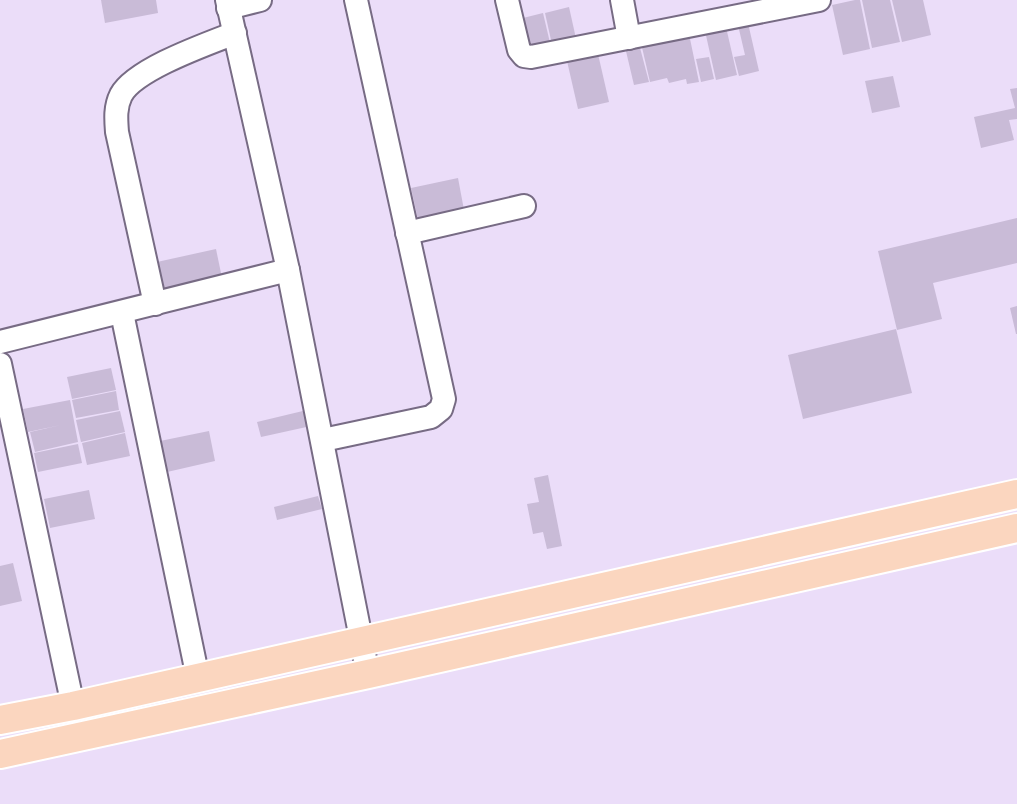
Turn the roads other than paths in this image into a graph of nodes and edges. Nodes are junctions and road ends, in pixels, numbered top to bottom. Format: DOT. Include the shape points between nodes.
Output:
graph roads {
  1 [pos="260,0"];
  2 [pos="356,0"];
  3 [pos="507,0"];
  4 [pos="622,0"];
  5 [pos="819,0"];
  6 [pos="228,4"];
  7 [pos="235,33"];
  8 [pos="629,38"];
  9 [pos="524,206"];
  10 [pos="407,233"];
  11 [pos="288,270"];
  12 [pos="155,304"];
  13 [pos="122,312"];
  14 [pos="0,342"];
  15 [pos="0,364"];
  16 [pos="323,440"];
  17 [pos="1017,494"];
  18 [pos="1017,528"];
  19 [pos="361,641"];
  20 [pos="368,674"];
  21 [pos="198,678"];
  22 [pos="73,706"];
  23 [pos="0,720"];
  24 [pos="0,754"];
  1 -- 6 [label="street"];
  2 -- 10 [label="street"];
  3 -- 8 [label="street" via="515,38 524,57"];
  4 -- 8 [label="street"];
  5 -- 8 [label="street"];
  6 -- 7 [label="street"];
  7 -- 11 [label="street"];
  7 -- 12 [label="street" via="165,61 140,77 122,93 116,111 117,132"];
  9 -- 10 [label="street"];
  10 -- 16 [label="street" via="444,399 441,409 420,420"];
  11 -- 12 [label="street"];
  11 -- 16 [label="street"];
  12 -- 13 [label="street"];
  13 -- 14 [label="street"];
  13 -- 21 [label="street"];
  15 -- 22 [label="street"];
  16 -- 19 [label="street"];
  17 -- 19 [label="main road"];
  18 -- 20 [label="main road"];
  19 -- 20 [label="street"];
  19 -- 21 [label="main road"];
  20 -- 24 [label="main road"];
  21 -- 22 [label="main road"];
  22 -- 23 [label="main road"];
}
